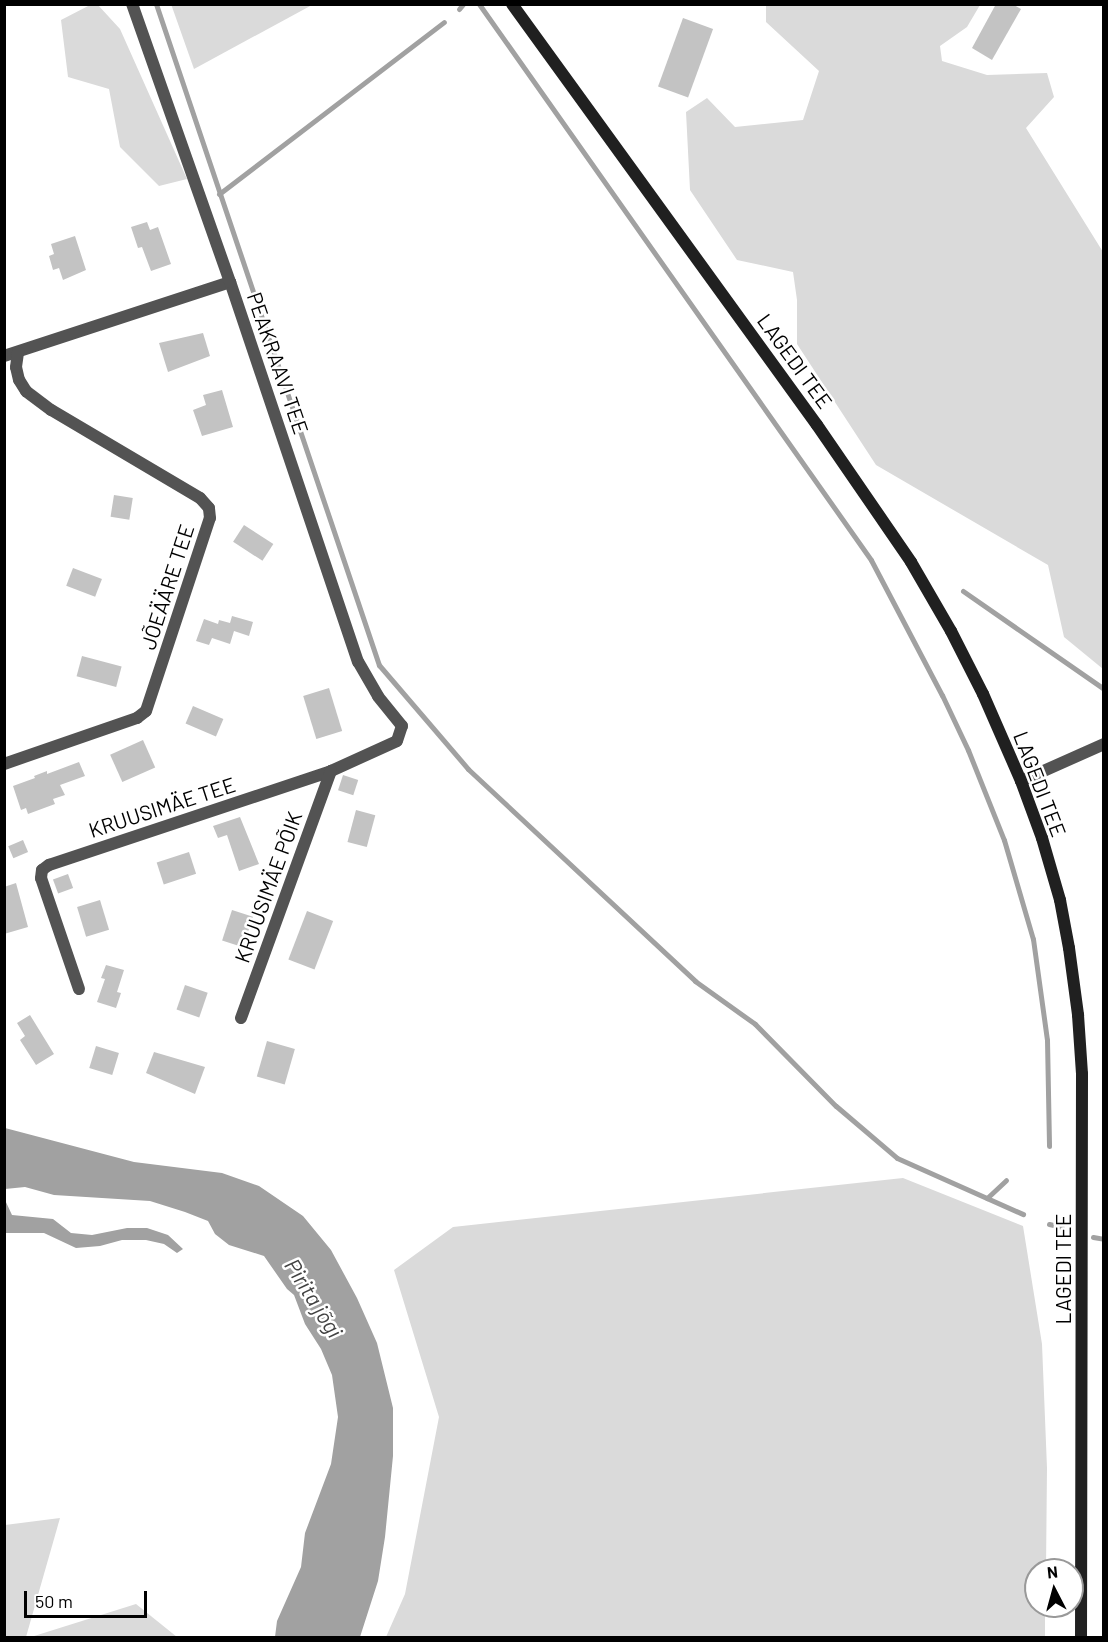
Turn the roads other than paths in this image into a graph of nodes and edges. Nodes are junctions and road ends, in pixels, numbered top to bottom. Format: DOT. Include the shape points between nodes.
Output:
graph roads {
  1 [pos="132,4"];
  2 [pos="512,4"];
  3 [pos="230,282"];
  4 [pos="18,352"];
  5 [pos="4,356"];
  6 [pos="402,726"];
  7 [pos="1104,744"];
  8 [pos="4,764"];
  9 [pos="332,771"];
  10 [pos="1021,781"];
  11 [pos="79,989"];
  12 [pos="241,1018"];
  13 [pos="1081,1638"];
  1 -- 3 [label="street, PEAKRAAVI TEE"];
  2 -- 10 [label="street, LAGEDI TEE" via="805,408 910,562 983,694"];
  3 -- 4 [label="street"];
  3 -- 6 [label="street, PEAKRAAVI TEE" via="358,662"];
  4 -- 5 [label="street"];
  4 -- 8 [label="street, JÕEÄÄRE TEE" via="16,367 26,392 200,498 209,508 210,518 146,711 137,718"];
  6 -- 9 [label="street, KRUUSIMÄE TEE" via="396,741"];
  7 -- 10 [label="street"];
  9 -- 11 [label="street, KRUUSIMÄE TEE" via="42,870 41,878"];
  9 -- 12 [label="street, KRUUSIMÄE PÕIK"];
  10 -- 13 [label="street, LAGEDI TEE" via="1060,900 1078,1015 1083,1228"];
}
